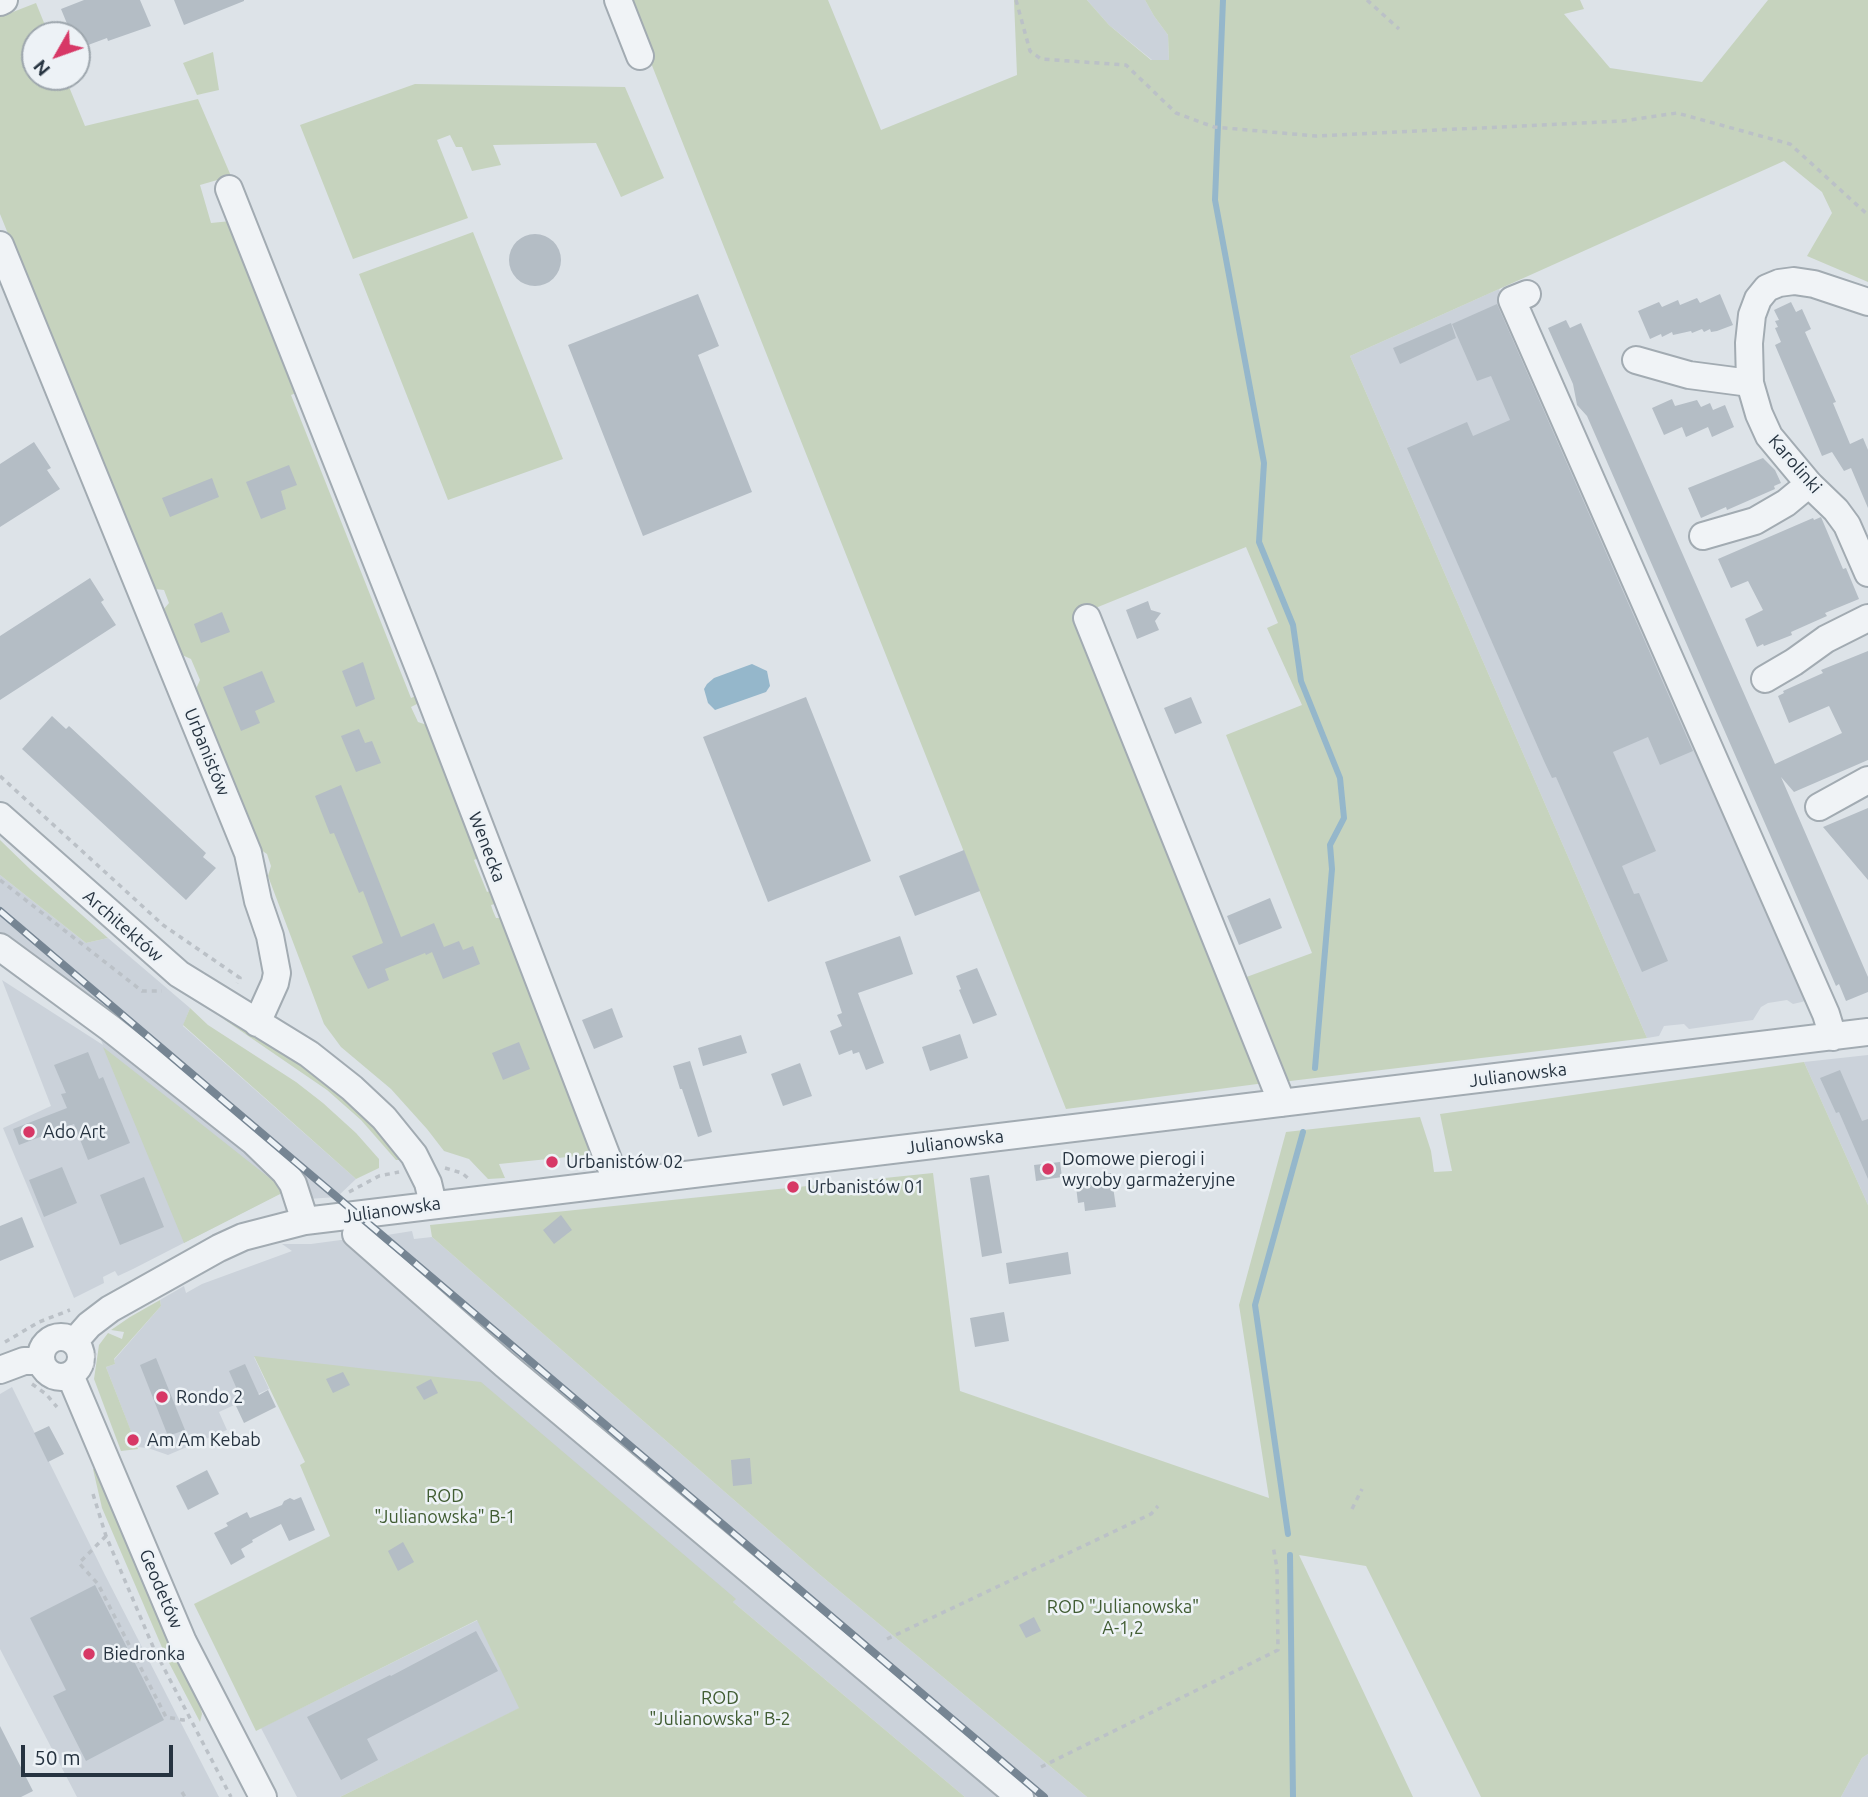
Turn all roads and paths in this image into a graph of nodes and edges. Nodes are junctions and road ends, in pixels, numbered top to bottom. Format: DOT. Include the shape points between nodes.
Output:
graph roads {
  1 [pos="618,0"];
  2 [pos="1016,0"];
  3 [pos="1367,0"];
  4 [pos="1399,29"];
  5 [pos="640,56"];
  6 [pos="229,189"];
  7 [pos="1868,215"];
  8 [pos="0,245"];
  9 [pos="1527,294"];
  10 [pos="1868,302"];
  11 [pos="1636,360"];
  12 [pos="1750,383"];
  13 [pos="1809,484"];
  14 [pos="1703,536"];
  15 [pos="1868,573"];
  16 [pos="1087,618"];
  17 [pos="1868,618"];
  18 [pos="1765,679"];
  19 [pos="0,776"];
  20 [pos="1868,780"];
  21 [pos="1819,807"];
  22 [pos="0,816"];
  23 [pos="0,880"];
  24 [pos="0,947"];
  25 [pos="235,985"];
  26 [pos="164,991"];
  27 [pos="257,1023"];
  28 [pos="1868,1032"];
  29 [pos="1832,1037"];
  30 [pos="1282,1103"];
  31 [pos="389,1163"];
  32 [pos="439,1169"];
  33 [pos="397,1172"];
  34 [pos="617,1183"];
  35 [pos="472,1187"];
  36 [pos="432,1204"];
  37 [pos="305,1221"];
  38 [pos="356,1234"];
  39 [pos="74,1342"];
  40 [pos="0,1370"];
  41 [pos="36,1372"];
  42 [pos="70,1376"];
  43 [pos="63,1415"];
  44 [pos="91,1489"];
  45 [pos="1362,1489"];
  46 [pos="1158,1506"];
  47 [pos="1352,1510"];
  48 [pos="106,1536"];
  49 [pos="1273,1546"];
  50 [pos="887,1639"];
  51 [pos="189,1719"];
  52 [pos="1041,1767"];
  53 [pos="231,1797"];
  54 [pos="263,1797"];
  55 [pos="1020,1797"];
  1 -- 5 [label="street"];
  2 -- 7 [label="path" via="1030,51 1041,59 1126,65 1176,113 1214,127 1316,136 1623,121 1677,113 1790,144"];
  3 -- 4 [label="path"];
  6 -- 34 [label="street, Wenecka"];
  8 -- 27 [label="street, Urbanistów" via="248,853 277,973"];
  9 -- 29 [label="street" via="1512,300 1826,1014"];
  10 -- 12 [label="street, Karolinki" via="1794,281 1767,288 1752,316"];
  11 -- 12 [label="street" via="1689,375"];
  12 -- 13 [label="street, Karolinki" via="1769,436"];
  13 -- 14 [label="street" via="1755,520"];
  13 -- 15 [label="street, Karolinki" via="1847,525"];
  16 -- 30 [label="street"];
  17 -- 18 [label="street"];
  19 -- 25 [label="path" via="163,925 240,978"];
  20 -- 21 [label="street"];
  22 -- 27 [label="street, Architektów" via="178,974"];
  23 -- 26 [label="path" via="142,990"];
  24 -- 37 [label="street" via="253,1141 293,1184"];
  27 -- 36 [label="street" via="330,1070 384,1118 414,1155"];
  28 -- 29 [label="street, Julianowska"];
  29 -- 30 [label="street, Julianowska"];
  30 -- 34 [label="street, Julianowska"];
  31 -- 33 [label="path"];
  32 -- 35 [label="path" via="462,1173"];
  34 -- 36 [label="street, Julianowska"];
  36 -- 37 [label="street, Julianowska"];
  37 -- 39 [label="street, Julianowska" via="219,1248 110,1308"];
  38 -- 55 [label="street"];
  39 -- 41 [label="street" via="63,1337 50,1340 42,1349"];
  39 -- 42 [label="street" via="81,1360"];
  40 -- 41 [label="street" via="24,1361"];
  41 -- 42 [label="street" via="42,1367 51,1376"];
  41 -- 43 [label="path"];
  42 -- 54 [label="street, Geodetów" via="183,1642"];
  44 -- 48 [label="path"];
  45 -- 47 [label="path"];
  46 -- 50 [label="path" via="1151,1514"];
  48 -- 51 [label="path"];
  48 -- 51 [label="path" via="79,1563 98,1584 166,1717"];
  49 -- 52 [label="path" via="1278,1650"];
  51 -- 53 [label="path"];
}
